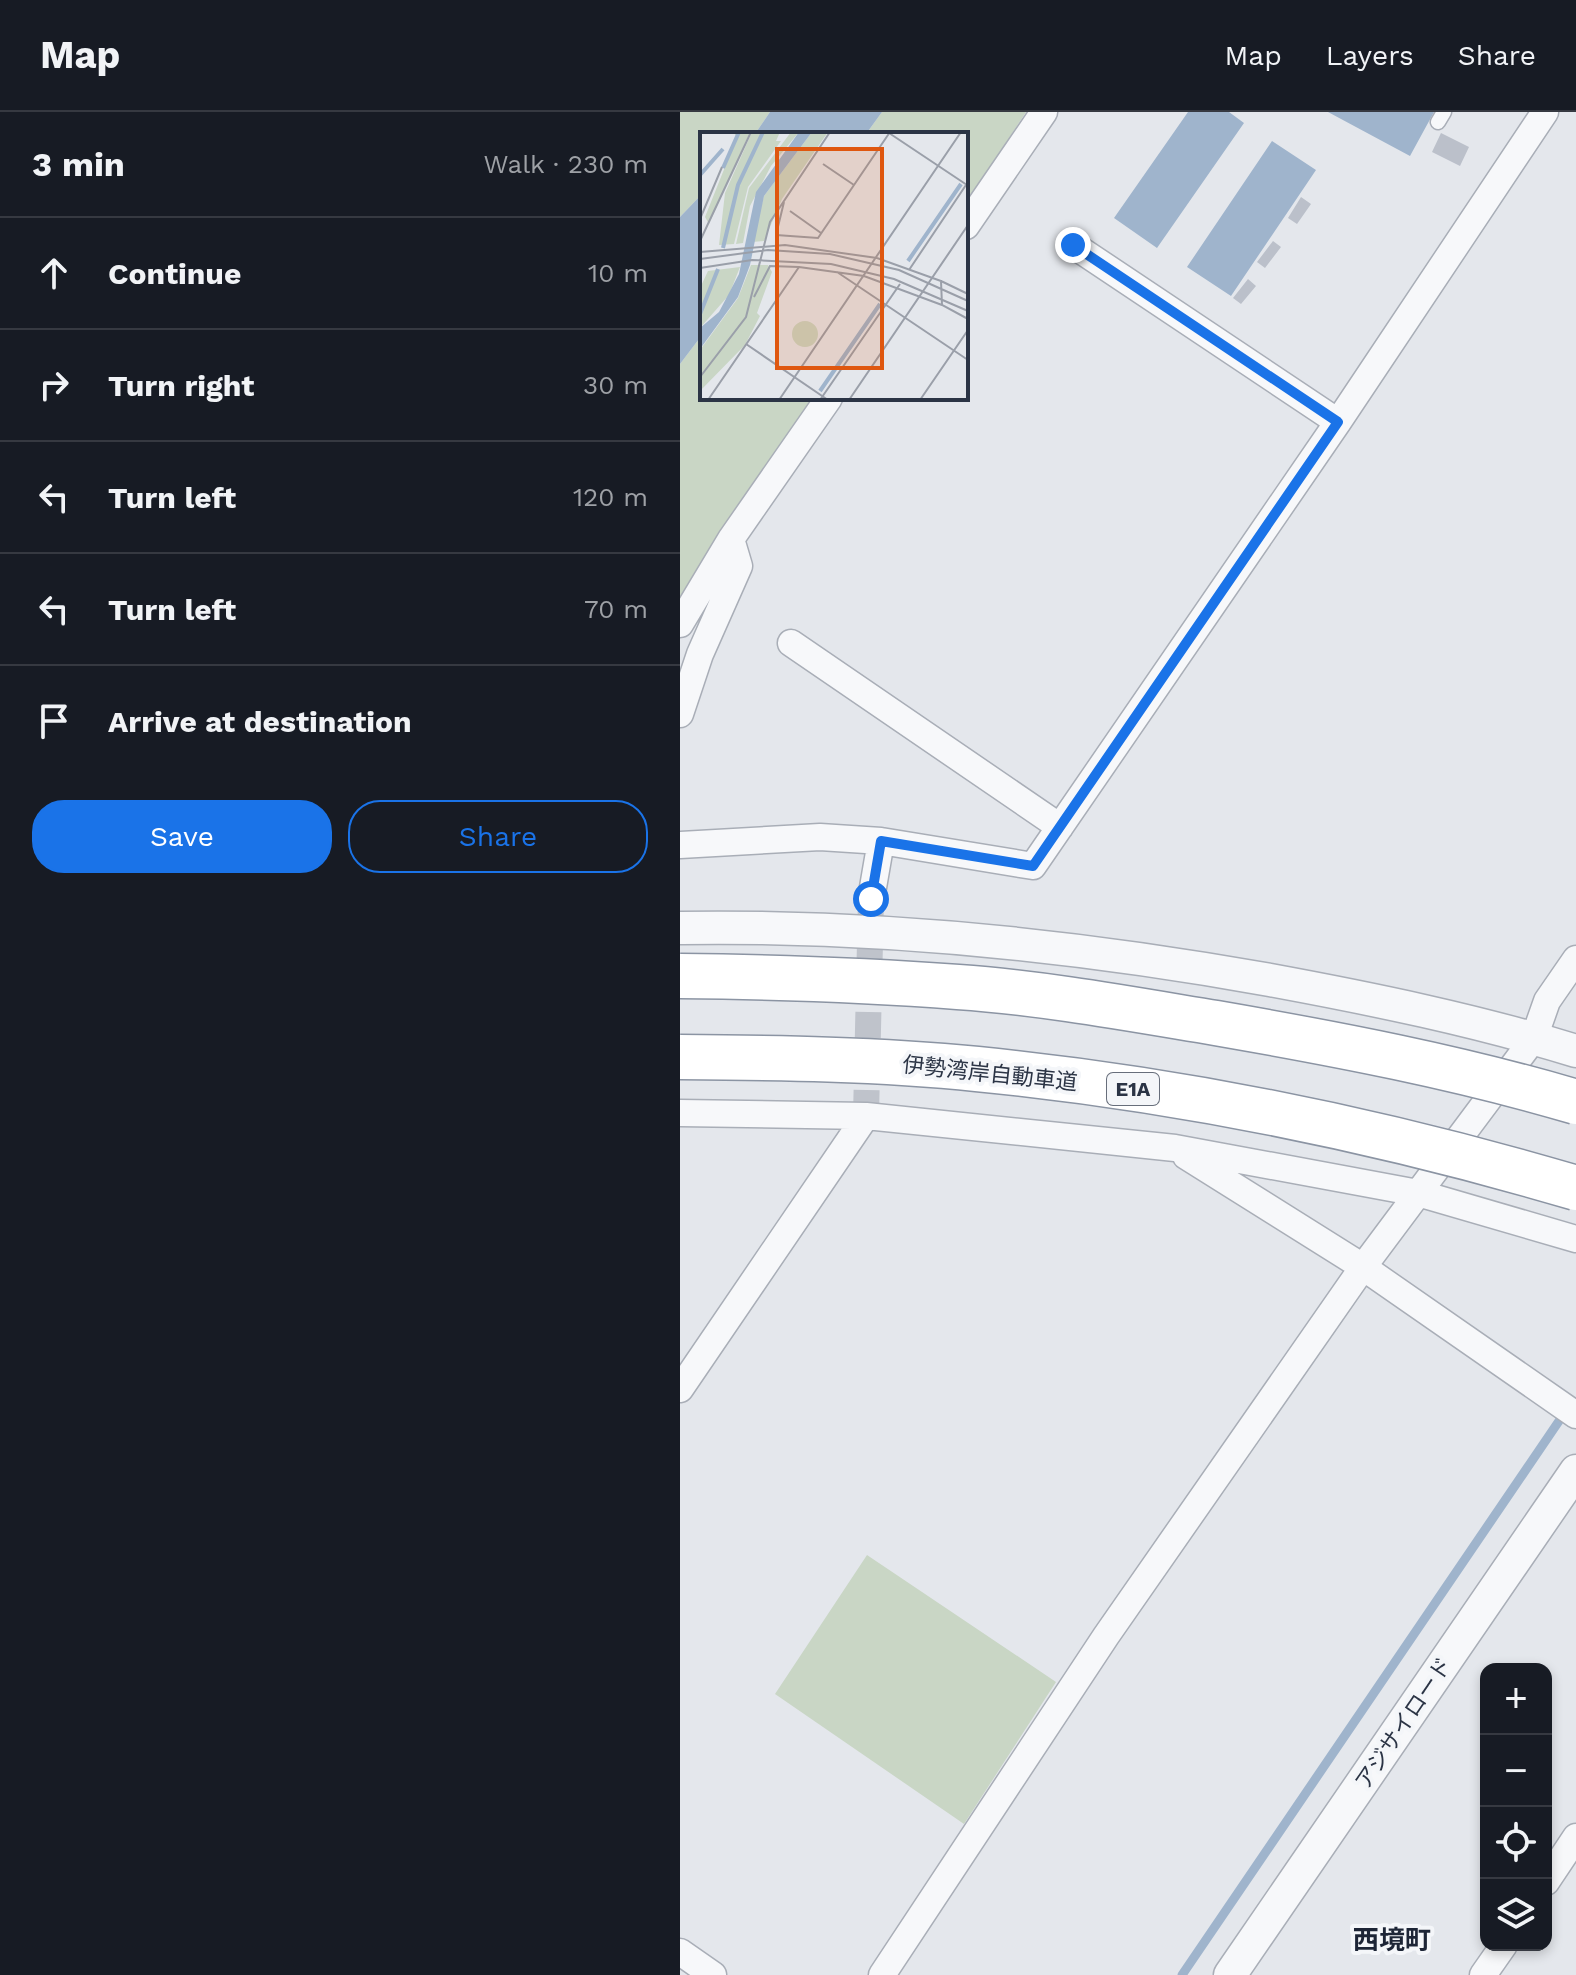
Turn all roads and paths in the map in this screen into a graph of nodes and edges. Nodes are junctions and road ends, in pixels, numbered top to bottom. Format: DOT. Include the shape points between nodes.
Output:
graph roads {
  1 [pos="1044,112"];
  2 [pos="1545,112"];
  3 [pos="968,223"];
  4 [pos="1073,245"];
  5 [pos="828,400"];
  6 [pos="1338,422"];
  7 [pos="731,539"];
  8 [pos="680,624"];
  9 [pos="791,643"];
  10 [pos="680,714"];
  11 [pos="1060,827"];
  12 [pos="881,841"];
  13 [pos="680,845"];
  14 [pos="871,899"];
  15 [pos="680,928"];
  16 [pos="1576,959"];
  17 [pos="680,976"];
  18 [pos="1534,1038"];
  19 [pos="1576,1051"];
  20 [pos="680,1057"];
  21 [pos="1576,1102"];
  22 [pos="680,1113"];
  23 [pos="866,1116"];
  24 [pos="1175,1148"];
  25 [pos="1576,1188"];
  26 [pos="1418,1193"];
  27 [pos="1576,1239"];
  28 [pos="1363,1267"];
  29 [pos="680,1389"];
  30 [pos="1576,1415"];
  31 [pos="1576,1471"];
  32 [pos="1576,1837"];
  33 [pos="1548,1879"];
  34 [pos="1500,1951"];
  35 [pos="680,1952"];
  36 [pos="713,1975"];
  37 [pos="882,1975"];
  38 [pos="1230,1975"];
  39 [pos="1483,1975"];
  1 -- 3 [label="street"];
  2 -- 6 [label="street"];
  4 -- 6 [label="street"];
  5 -- 7 [label="street"];
  6 -- 11 [label="street"];
  7 -- 8 [label="street"];
  7 -- 10 [label="street" via="739,566"];
  9 -- 11 [label="street"];
  11 -- 12 [label="street" via="1033,866"];
  12 -- 13 [label="street" via="820,837"];
  12 -- 14 [label="street"];
  15 -- 18 [label="street" via="894,931 1055,947 1377,1000"];
  16 -- 18 [label="street" via="1547,1001"];
  17 -- 21 [label="highway, bridge" via="960,987 1131,1009 1315,1040"];
  18 -- 19 [label="street"];
  18 -- 26 [label="street"];
  20 -- 25 [label="highway, 伊勢湾岸自動車道 / E1A, bridge" via="824,1058 976,1069 1137,1089 1301,1117"];
  22 -- 23 [label="street"];
  23 -- 24 [label="street"];
  23 -- 29 [label="street"];
  24 -- 26 [label="street"];
  24 -- 28 [label="street"];
  26 -- 27 [label="street"];
  26 -- 28 [label="street"];
  28 -- 30 [label="street"];
  28 -- 37 [label="street" via="1106,1636"];
  31 -- 38 [label="street, アジサイロード"];
  32 -- 33 [label="street"];
  34 -- 39 [label="street"];
  35 -- 36 [label="street"];
}
